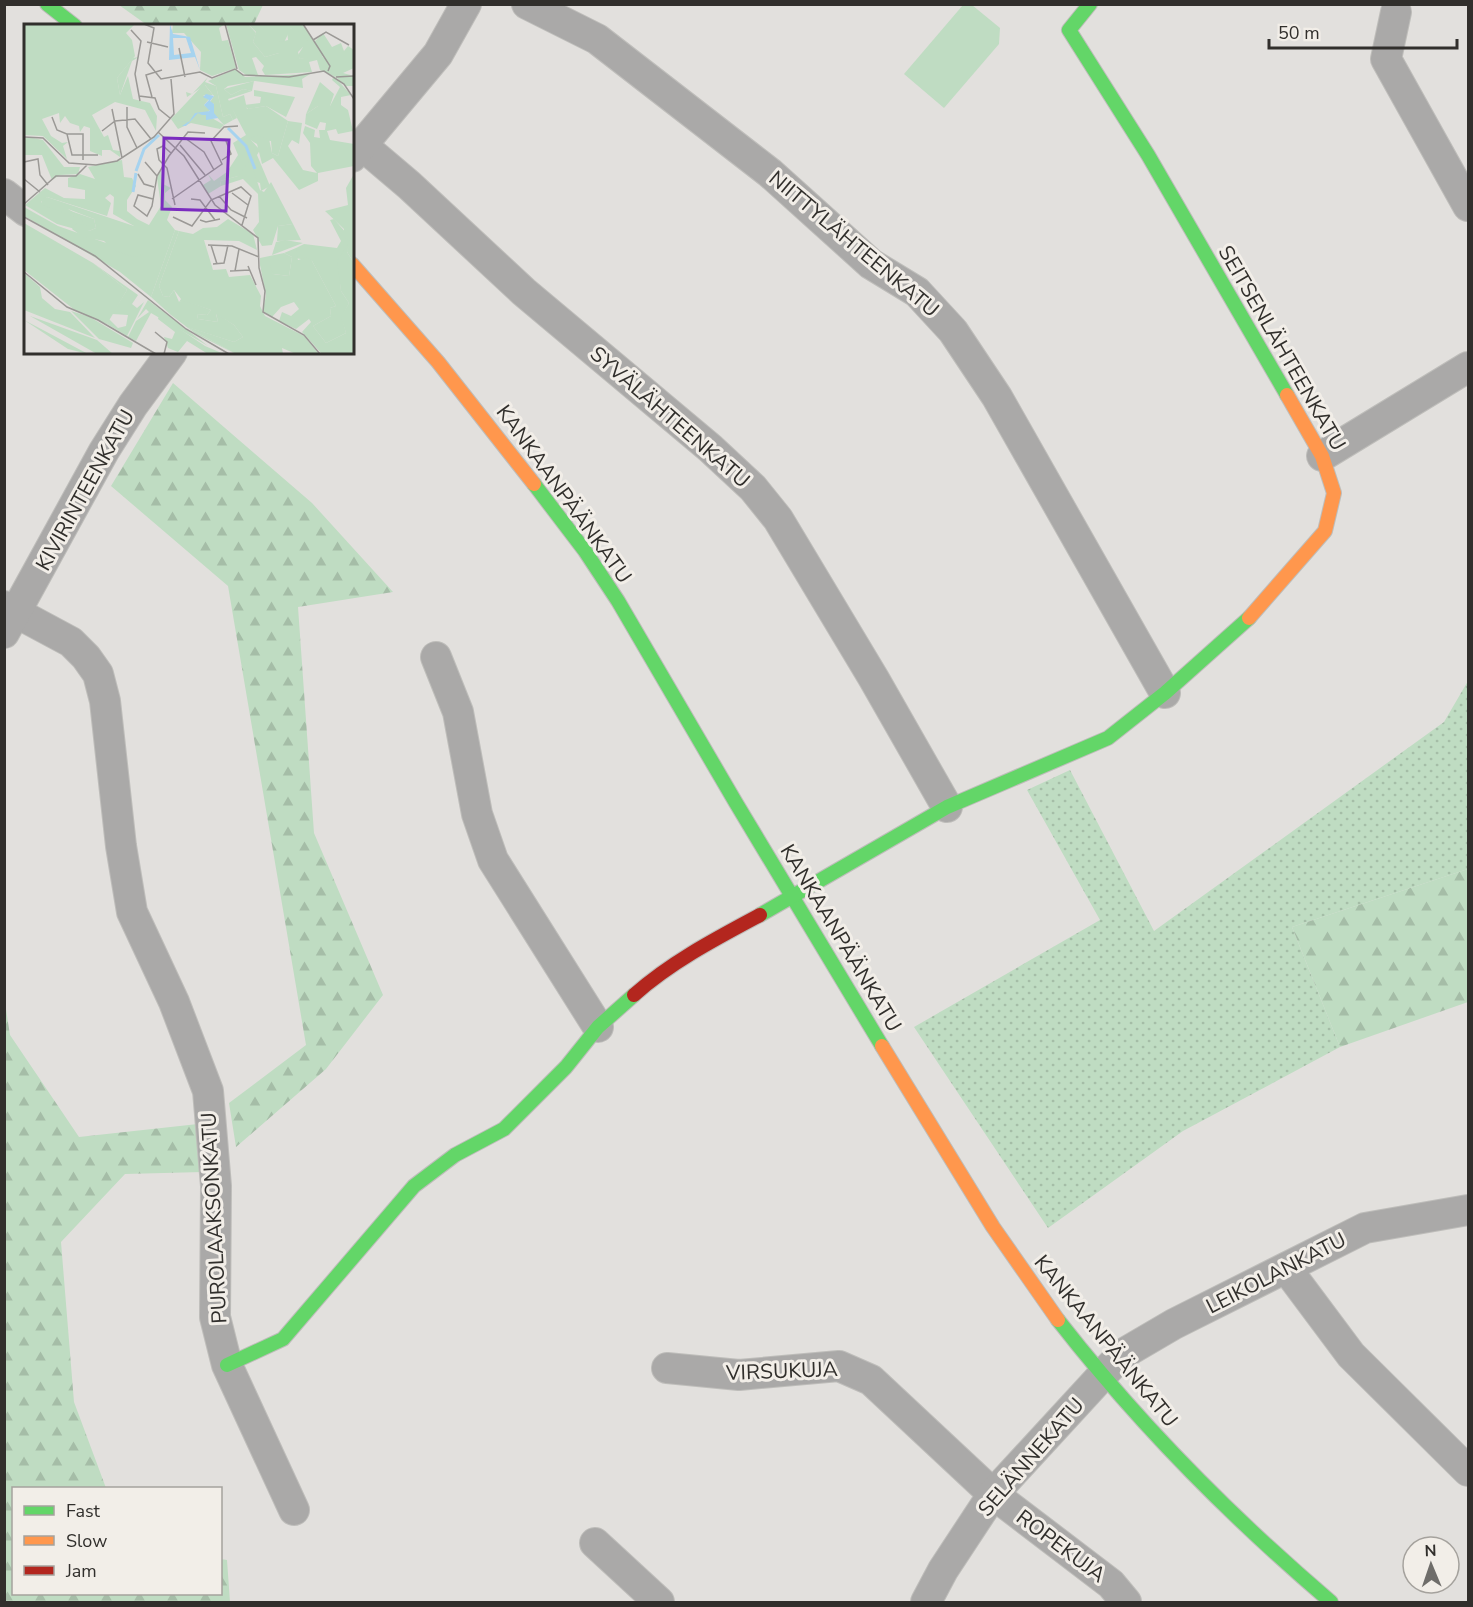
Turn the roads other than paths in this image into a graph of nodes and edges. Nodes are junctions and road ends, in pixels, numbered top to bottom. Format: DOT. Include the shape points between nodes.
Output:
graph roads {
  1 [pos="46,4"];
  2 [pos="466,4"];
  3 [pos="527,4"];
  4 [pos="1090,4"];
  5 [pos="1396,12"];
  6 [pos="72,24"];
  7 [pos="358,151"];
  8 [pos="4,194"];
  9 [pos="1468,206"];
  10 [pos="24,209"];
  11 [pos="354,266"];
  12 [pos="171,354"];
  13 [pos="1468,367"];
  14 [pos="1322,456"];
  15 [pos="8,617"];
  16 [pos="436,657"];
  17 [pos="1165,693"];
  18 [pos="947,807"];
  19 [pos="792,898"];
  20 [pos="598,1027"];
  21 [pos="1468,1210"];
  22 [pos="1286,1268"];
  23 [pos="227,1365"];
  24 [pos="667,1368"];
  25 [pos="1102,1377"];
  26 [pos="1468,1471"];
  27 [pos="993,1494"];
  28 [pos="294,1510"];
  29 [pos="595,1544"];
  30 [pos="659,1602"];
  31 [pos="926,1602"];
  32 [pos="1126,1602"];
  33 [pos="1331,1602"];
  1 -- 6 [label="street"];
  2 -- 7 [label="street" via="438,54"];
  3 -- 17 [label="street, NIITTYLÄHTEENKATU" via="597,39 770,172 871,264 917,292 953,331 997,397"];
  4 -- 14 [label="street, SEITSENLÄHTEENKATU" via="1069,30 1148,155"];
  5 -- 9 [label="street" via="1386,59"];
  7 -- 18 [label="street, SYVÄLÄHTEENKATU" via="409,185 524,292 753,488 778,519"];
  8 -- 10 [label="street"];
  11 -- 19 [label="street, KANKAANPÄÄNKATU" via="459,387 594,563"];
  12 -- 15 [label="street, KIVIRINTEENKATU" via="104,451"];
  13 -- 14 [label="street"];
  14 -- 17 [label="street, SEITSENLÄHTEENKATU" via="1334,492 1325,531 1249,618"];
  15 -- 23 [label="street, PUROLAAKSONKATU" via="71,642 98,674 105,701 132,912 174,1002 208,1091 216,1186 215,1317"];
  16 -- 20 [label="street" via="458,712 477,814 494,860"];
  17 -- 18 [label="street, SEITSENLÄHTEENKATU" via="1108,738"];
  18 -- 19 [label="street, SEITSENLÄHTEENKATU"];
  19 -- 20 [label="street, SEITSENLÄHTEENKATU" via="712,941 648,982"];
  19 -- 25 [label="street, KANKAANPÄÄNKATU" via="1010,1253"];
  20 -- 23 [label="street, SEITSENLÄHTEENKATU" via="566,1067 504,1129 455,1155 414,1186 283,1339"];
  21 -- 22 [label="street, LEIKOLANKATU" via="1365,1228"];
  22 -- 25 [label="street, LEIKOLANKATU" via="1121,1355"];
  22 -- 26 [label="street" via="1351,1354"];
  23 -- 28 [label="street, PUROLAAKSONKATU"];
  24 -- 27 [label="street, VIRSUKUJA" via="739,1375 839,1366 871,1380"];
  25 -- 27 [label="street, SELÄNNEKATU"];
  25 -- 33 [label="street, KANKAANPÄÄNKATU" via="1200,1485"];
  27 -- 31 [label="street, SELÄNNEKATU"];
  27 -- 32 [label="street, ROPEKUJA" via="1111,1584"];
  29 -- 30 [label="street"];
}
